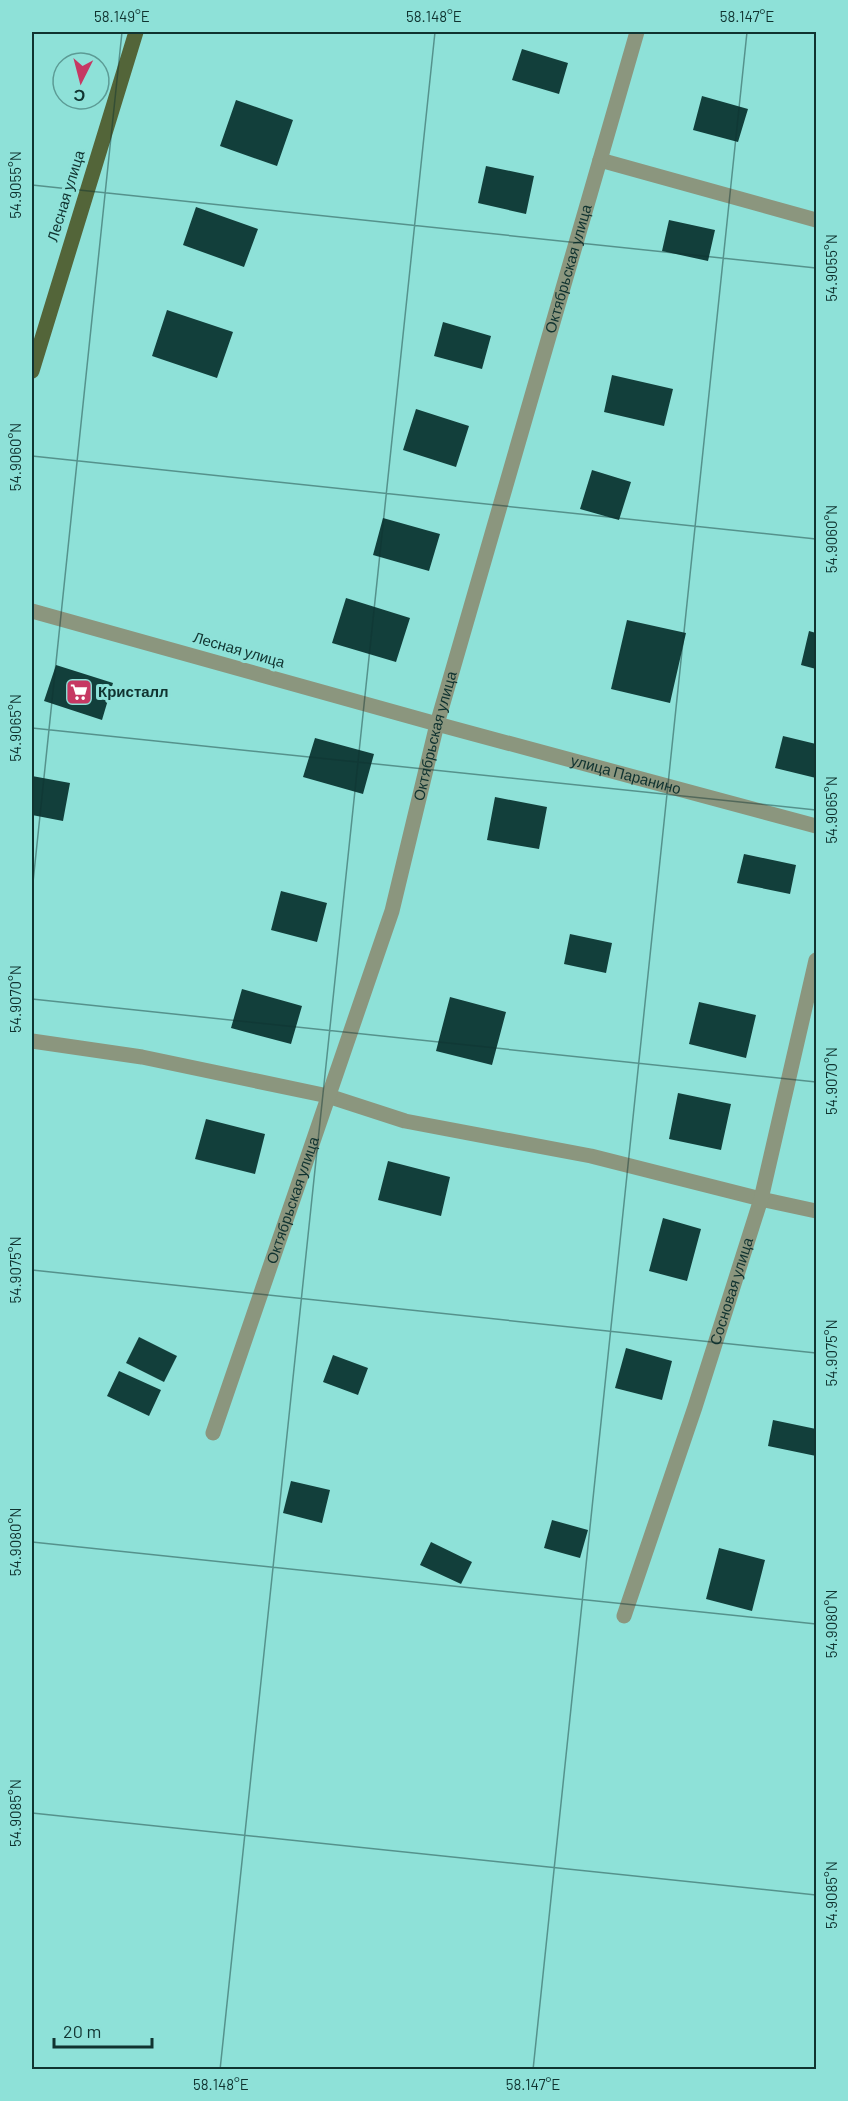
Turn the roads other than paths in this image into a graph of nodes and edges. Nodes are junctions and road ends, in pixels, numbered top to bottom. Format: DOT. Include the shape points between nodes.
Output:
graph roads {
  1 [pos="136,32"];
  2 [pos="637,32"];
  3 [pos="600,160"];
  4 [pos="816,220"];
  5 [pos="32,370"];
  6 [pos="32,611"];
  7 [pos="437,724"];
  8 [pos="816,826"];
  9 [pos="816,960"];
  10 [pos="32,1041"];
  11 [pos="328,1096"];
  12 [pos="761,1199"];
  13 [pos="816,1211"];
  14 [pos="213,1433"];
  15 [pos="624,1616"];
  1 -- 5 [label="main road, Лесная улица"];
  2 -- 3 [label="street, Октябрьская улица"];
  3 -- 4 [label="street"];
  3 -- 7 [label="street, Октябрьская улица"];
  6 -- 7 [label="street, Лесная улица"];
  7 -- 8 [label="street, улица Паранино"];
  7 -- 11 [label="street, Октябрьская улица" via="392,911"];
  9 -- 12 [label="street, Сосновая улица"];
  10 -- 11 [label="street" via="142,1057"];
  11 -- 12 [label="street" via="405,1121 591,1156"];
  11 -- 14 [label="street, Октябрьская улица"];
  12 -- 13 [label="street"];
  12 -- 15 [label="street, Сосновая улица"];
}
